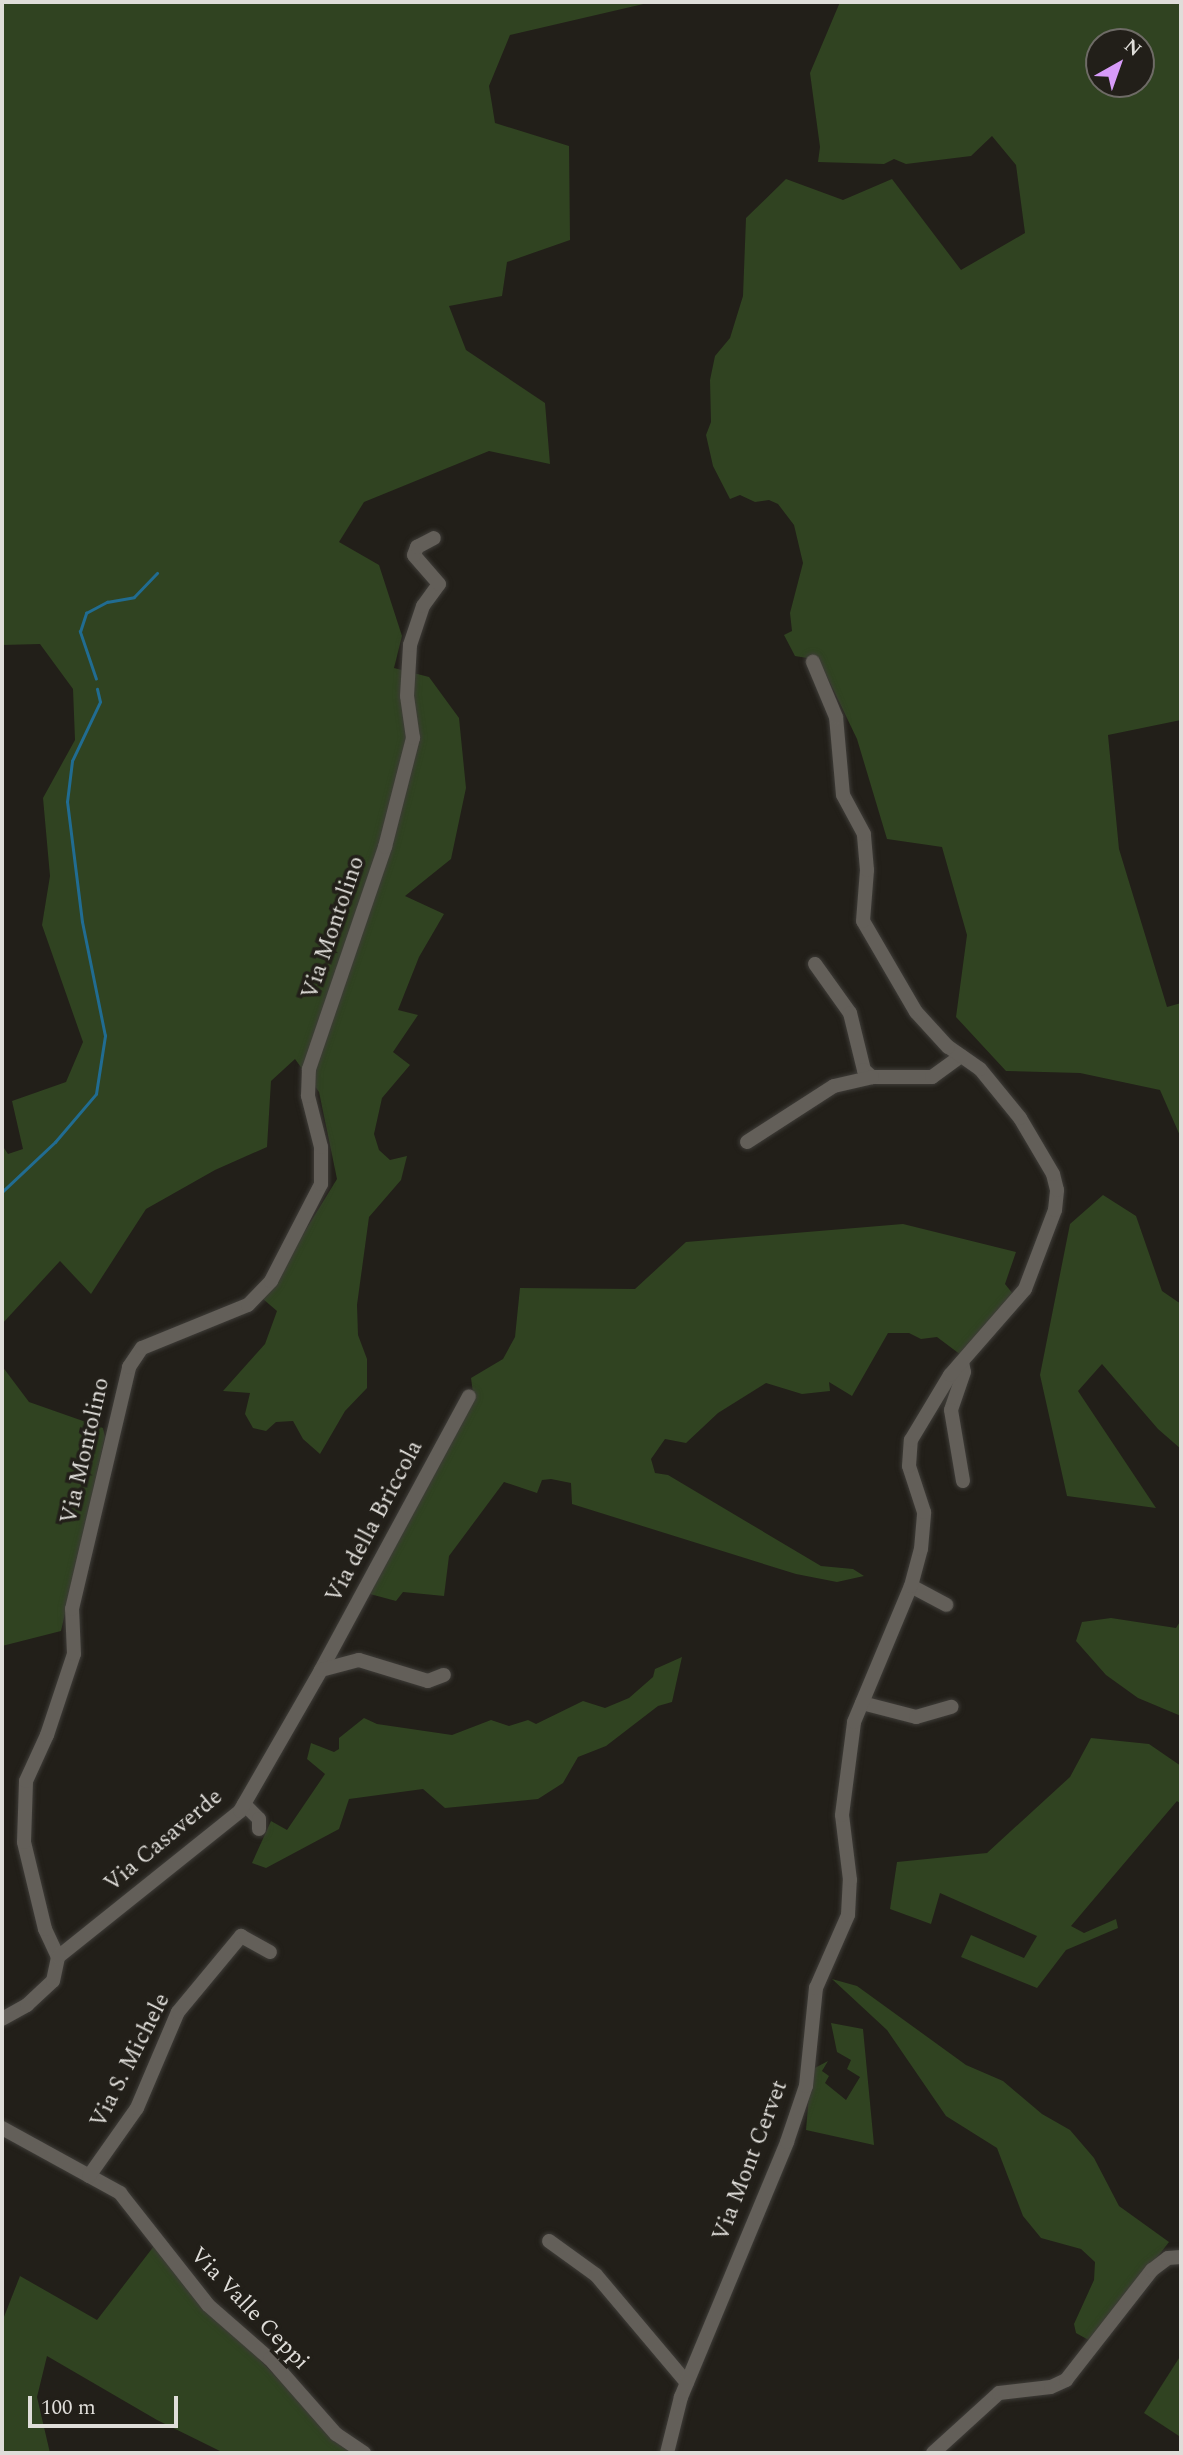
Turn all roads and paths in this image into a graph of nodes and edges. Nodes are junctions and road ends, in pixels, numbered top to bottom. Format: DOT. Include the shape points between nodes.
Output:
graph roads {
  1 [pos="434,538"];
  2 [pos="813,662"];
  3 [pos="815,964"];
  4 [pos="961,1056"];
  5 [pos="872,1077"];
  6 [pos="747,1142"];
  7 [pos="962,1362"];
  8 [pos="468,1396"];
  9 [pos="963,1480"];
  10 [pos="911,1586"];
  11 [pos="946,1605"];
  12 [pos="321,1670"];
  13 [pos="444,1675"];
  14 [pos="862,1703"];
  15 [pos="952,1707"];
  16 [pos="244,1804"];
  17 [pos="259,1829"];
  18 [pos="270,1952"];
  19 [pos="58,1957"];
  20 [pos="2,2019"];
  21 [pos="3,2131"];
  22 [pos="89,2176"];
  23 [pos="549,2241"];
  24 [pos="1181,2256"];
  25 [pos="687,2383"];
  26 [pos="363,2453"];
  27 [pos="667,2453"];
  28 [pos="933,2453"];
  1 -- 19 [label="street, Via Montolino" via="417,547 414,555 439,584 423,606 410,645 407,696 413,738 385,847 309,1069 309,1096 321,1147 321,1184 271,1281 248,1305 142,1348 129,1367 72,1609 74,1654 26,1781 24,1842 45,1929"];
  2 -- 4 [label="street, Via Mont Cervet" via="836,718 843,795 864,834 863,921 916,1012"];
  3 -- 5 [label="street" via="850,1013 864,1070"];
  4 -- 5 [label="street" via="932,1077"];
  4 -- 7 [label="street, Via Mont Cervet" via="980,1069 1020,1118 1057,1189 1051,1222 1025,1289"];
  5 -- 6 [label="street" via="834,1086"];
  7 -- 9 [label="street" via="964,1371 951,1410"];
  7 -- 10 [label="street, Via Mont Cervet" via="911,1440 909,1466 924,1512"];
  8 -- 12 [label="street, Via della Briccola"];
  10 -- 11 [label="street"];
  10 -- 14 [label="street, Via Mont Cervet"];
  12 -- 13 [label="street" via="359,1660 428,1681"];
  12 -- 16 [label="street, Via Casaverde"];
  14 -- 15 [label="street" via="916,1717"];
  14 -- 25 [label="street, Via Mont Cervet" via="846,1768 842,1815 850,1880 848,1914 816,1989 806,2087"];
  16 -- 17 [label="street" via="259,1819"];
  16 -- 19 [label="street, Via Casaverde" via="205,1843"];
  18 -- 22 [label="street, Via S. Michele" via="241,1936 178,2012 137,2108"];
  19 -- 20 [label="street, Via Casaverde" via="53,1981 27,2005"];
  21 -- 22 [label="street, Via Valle Ceppi"];
  22 -- 26 [label="street, Via Valle Ceppi" via="120,2193 208,2305 270,2359 336,2434"];
  23 -- 25 [label="street" via="596,2275"];
  24 -- 28 [label="street" via="1168,2258 1153,2270 1066,2380 1051,2387 999,2393"];
  25 -- 27 [label="street, Via Mont Cervet"];
}
